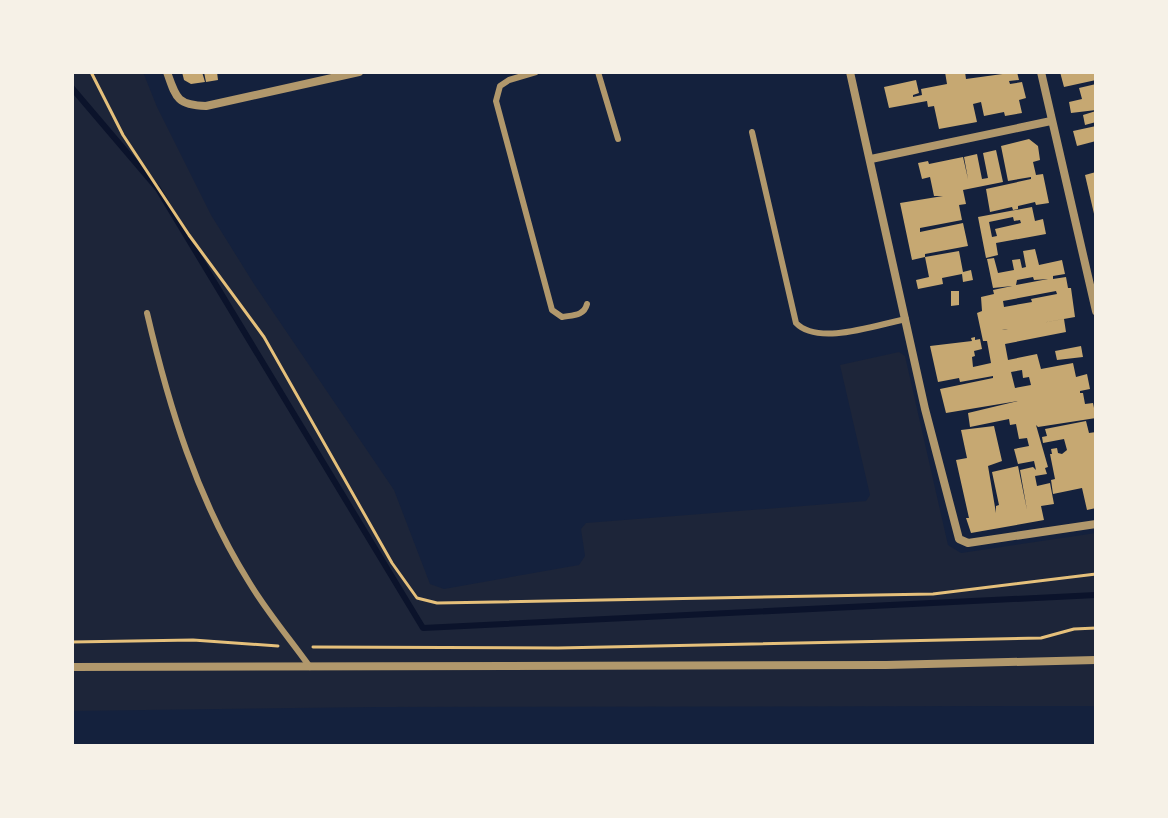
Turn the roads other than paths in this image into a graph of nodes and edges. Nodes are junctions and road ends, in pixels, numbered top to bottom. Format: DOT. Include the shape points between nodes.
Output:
graph roads {
  1 [pos="167,72"];
  2 [pos="359,72"];
  3 [pos="536,72"];
  4 [pos="598,72"];
  5 [pos="850,72"];
  6 [pos="1041,72"];
  7 [pos="1051,121"];
  8 [pos="752,132"];
  9 [pos="618,139"];
  10 [pos="871,159"];
  11 [pos="587,304"];
  12 [pos="1096,311"];
  13 [pos="147,313"];
  14 [pos="906,319"];
  15 [pos="1096,524"];
  16 [pos="1096,660"];
  17 [pos="72,667"];
  18 [pos="310,667"];
  1 -- 2 [label="street" via="175,96 186,105 206,106"];
  3 -- 11 [label="lane" via="500,86 496,101 552,310 562,317 580,314"];
  4 -- 9 [label="lane"];
  5 -- 10 [label="street"];
  6 -- 7 [label="street"];
  7 -- 10 [label="street"];
  7 -- 12 [label="street"];
  8 -- 14 [label="lane" via="796,323 823,335"];
  10 -- 14 [label="street"];
  13 -- 18 [label="lane" via="185,452 219,529 249,584"];
  14 -- 15 [label="street" via="963,542"];
  16 -- 18 [label="street"];
  17 -- 18 [label="street"];
}
